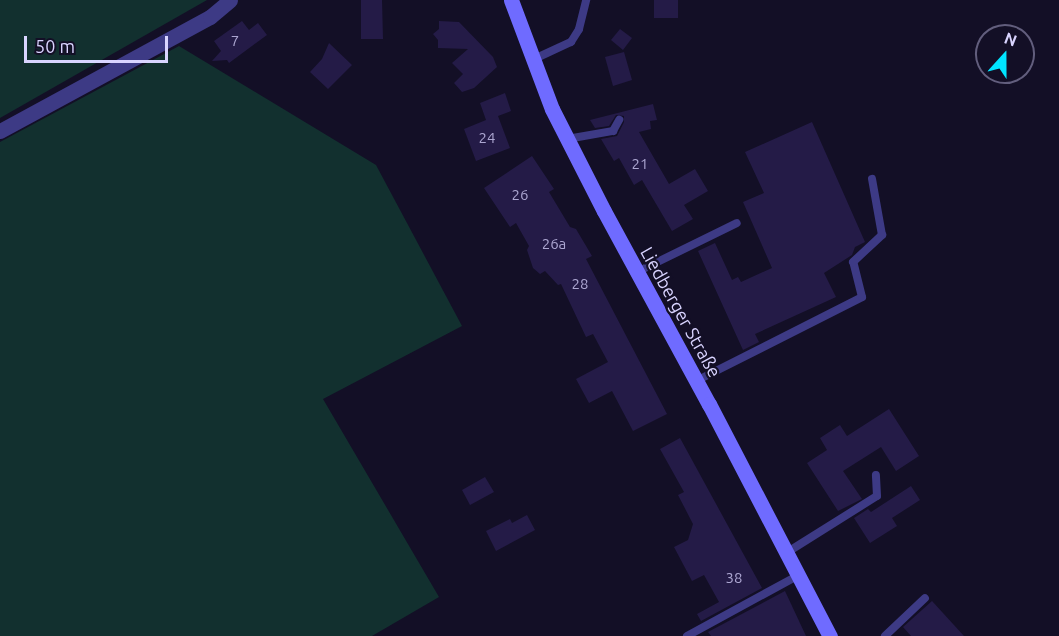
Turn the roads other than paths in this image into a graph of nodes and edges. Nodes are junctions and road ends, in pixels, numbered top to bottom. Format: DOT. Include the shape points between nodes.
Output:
graph roads {
  1 [pos="230,0"];
  2 [pos="511,0"];
  3 [pos="586,0"];
  4 [pos="532,60"];
  5 [pos="618,120"];
  6 [pos="0,131"];
  7 [pos="567,139"];
  8 [pos="872,179"];
  9 [pos="737,223"];
  10 [pos="637,272"];
  11 [pos="696,381"];
  12 [pos="876,475"];
  13 [pos="786,553"];
  14 [pos="797,576"];
  15 [pos="926,598"];
  16 [pos="687,636"];
  17 [pos="830,636"];
  18 [pos="885,636"];
  1 -- 6 [label="street" via="210,17"];
  2 -- 4 [label="main road, Liedberger Straße"];
  3 -- 4 [label="lane" via="579,29 570,42"];
  4 -- 7 [label="main road, Liedberger Straße"];
  5 -- 7 [label="lane" via="613,131"];
  7 -- 10 [label="main road, Liedberger Straße"];
  8 -- 11 [label="lane" via="882,236 853,262 861,297"];
  9 -- 10 [label="lane"];
  10 -- 11 [label="main road, Liedberger Straße"];
  11 -- 13 [label="main road, Liedberger Straße"];
  12 -- 13 [label="lane" via="877,496"];
  13 -- 14 [label="main road, Liedberger Straße"];
  14 -- 16 [label="lane"];
  14 -- 17 [label="main road, Liedberger Straße"];
  15 -- 18 [label="lane"];
}
